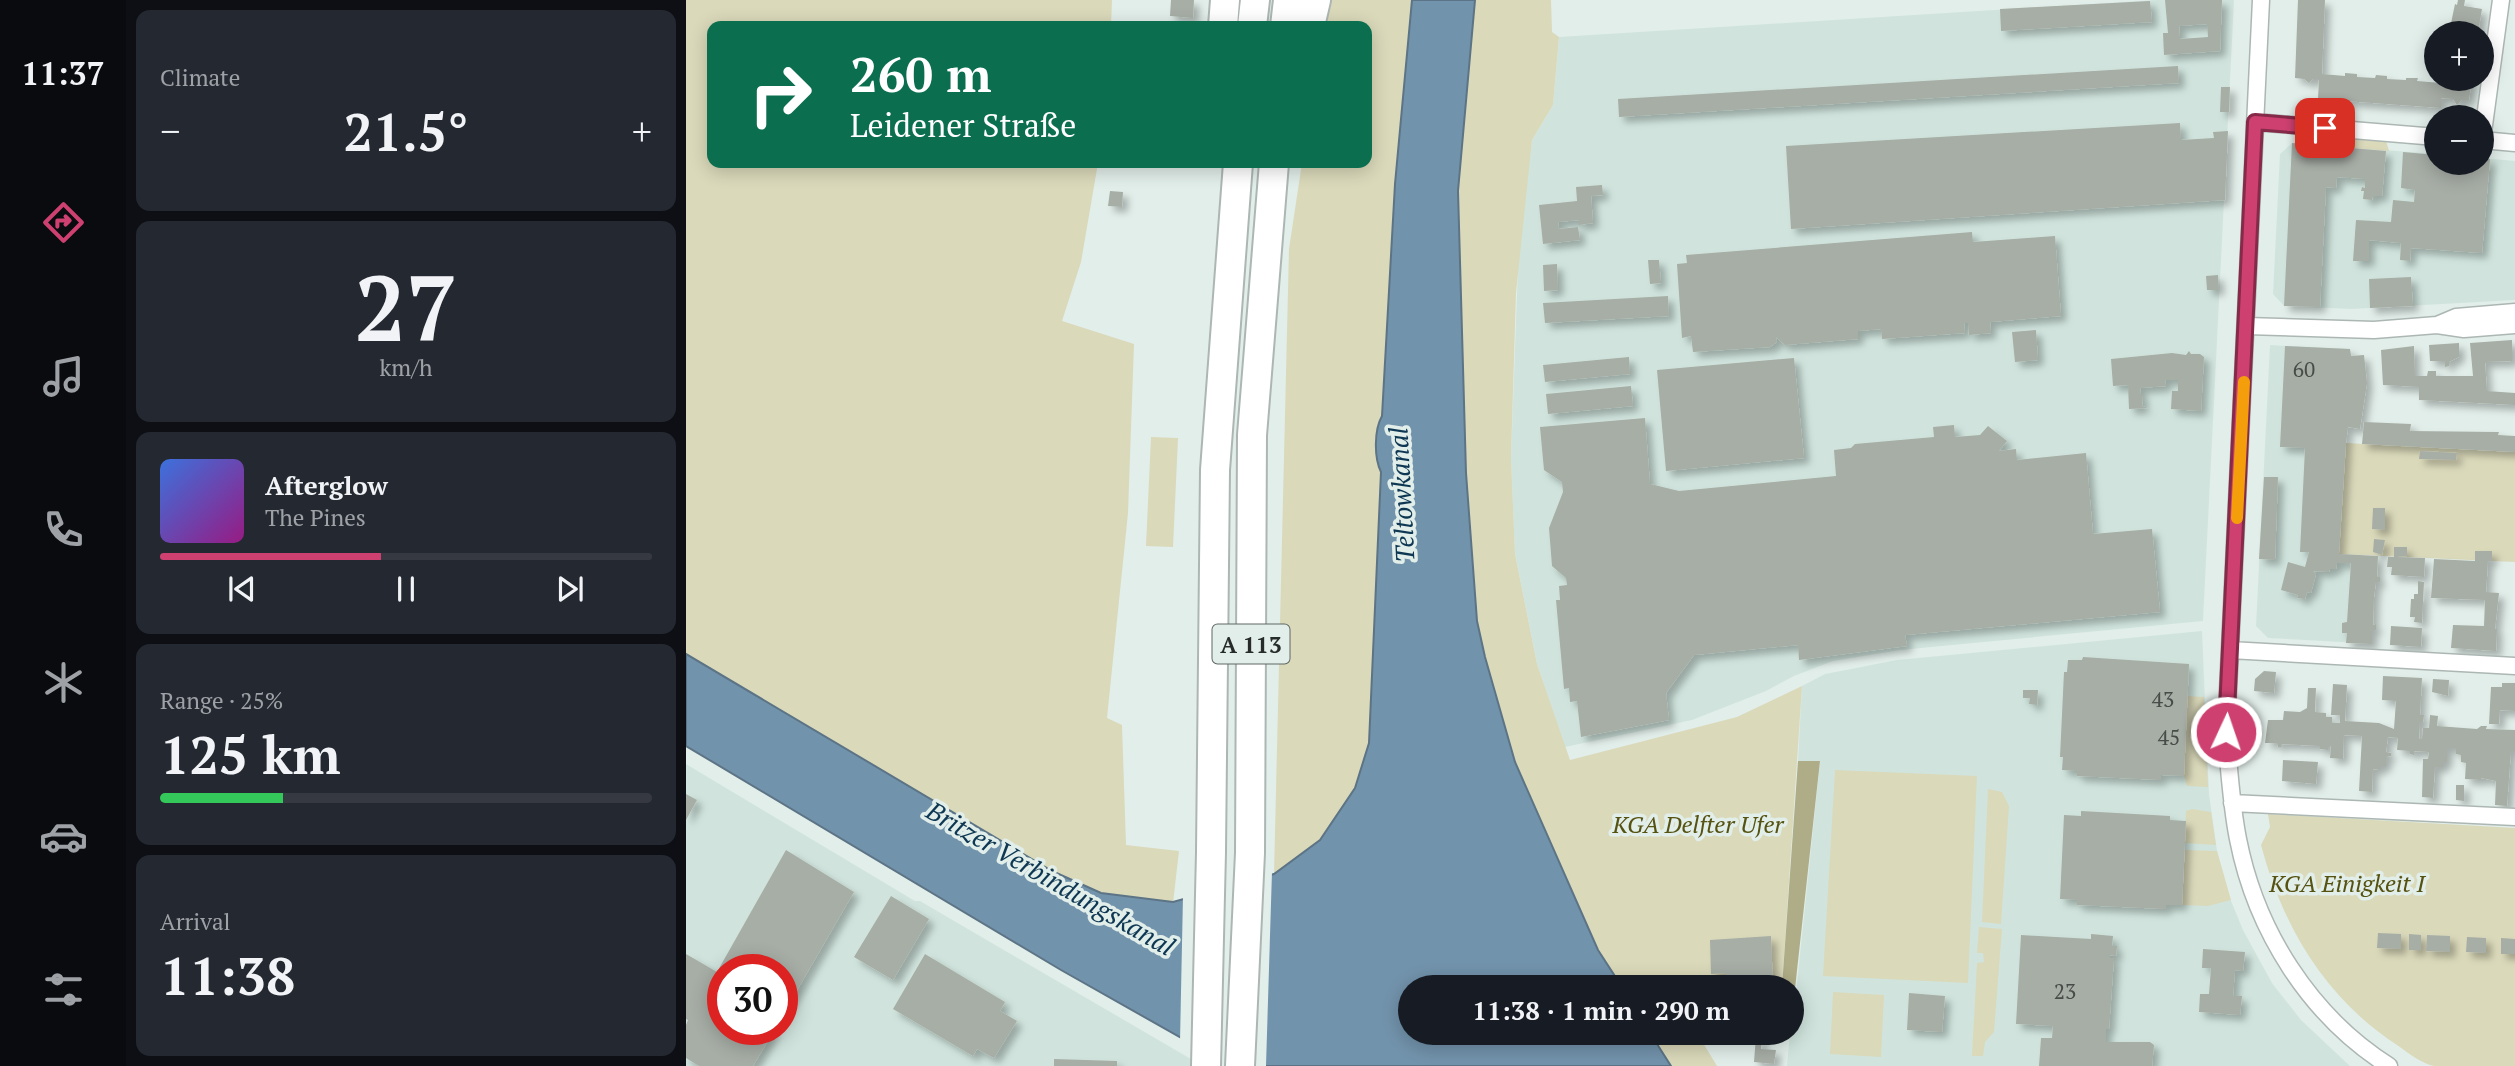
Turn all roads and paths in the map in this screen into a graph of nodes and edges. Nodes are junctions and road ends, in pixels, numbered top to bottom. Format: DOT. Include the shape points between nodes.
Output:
graph roads {
  1 [pos="1225,0"];
  2 [pos="1255,0"];
  3 [pos="1288,0"];
  4 [pos="1316,0"];
  5 [pos="2261,0"];
  6 [pos="2501,0"];
  7 [pos="1223,21"];
  8 [pos="1253,21"];
  9 [pos="1286,21"];
  10 [pos="1311,21"];
  11 [pos="2487,105"];
  12 [pos="2255,122"];
  13 [pos="2424,136"];
  14 [pos="2494,141"];
  15 [pos="2515,143"];
  16 [pos="1274,168"];
  17 [pos="1237,175"];
  18 [pos="2515,312"];
  19 [pos="2437,325"];
  20 [pos="2247,326"];
  21 [pos="2515,326"];
  22 [pos="2230,650"];
  23 [pos="2515,666"];
  24 [pos="2232,803"];
  25 [pos="2515,817"];
  26 [pos="1206,1066"];
  27 [pos="1240,1066"];
  28 [pos="2389,1066"];
  1 -- 7 [label="highway"];
  2 -- 8 [label="highway"];
  3 -- 9 [label="highway"];
  4 -- 10 [label="highway"];
  5 -- 12 [label="street"];
  6 -- 11 [label="street"];
  12 -- 13 [label="street"];
  12 -- 20 [label="street"];
  14 -- 15 [label="street"];
  16 -- 27 [label="highway, A 113" via="1252,435 1250,853"];
  17 -- 26 [label="highway, A 113" via="1215,470"];
  18 -- 19 [label="street" via="2456,317"];
  19 -- 20 [label="street" via="2374,330"];
  19 -- 21 [label="street" via="2464,329"];
  20 -- 22 [label="street"];
  22 -- 23 [label="street"];
  22 -- 24 [label="street" via="2226,732"];
  24 -- 25 [label="street"];
  24 -- 28 [label="street" via="2252,887 2283,956 2325,1014"];
}
